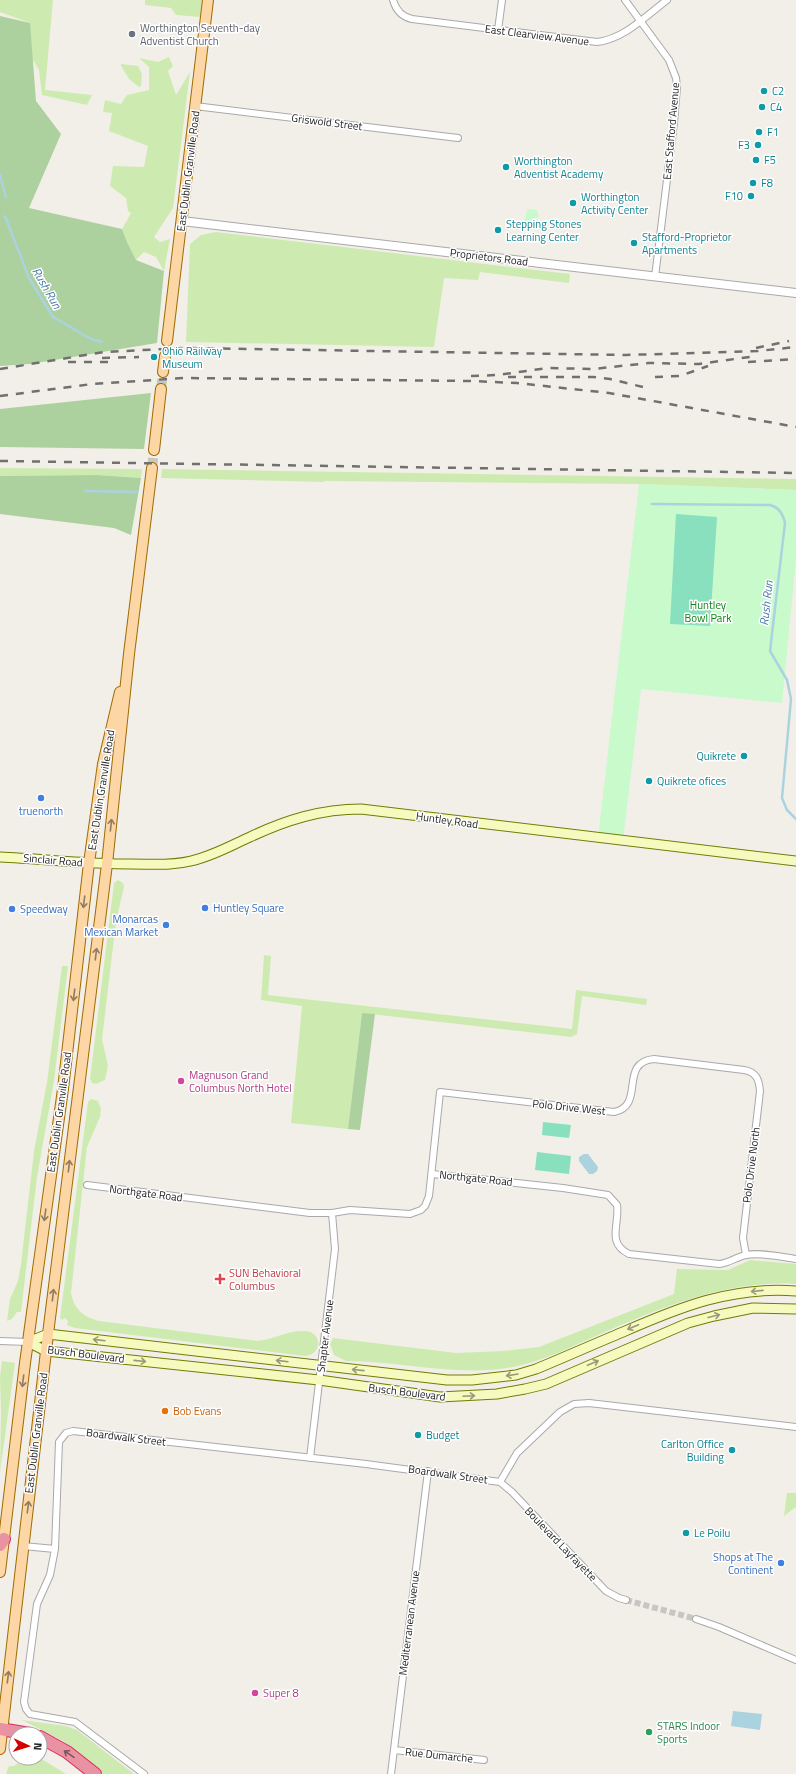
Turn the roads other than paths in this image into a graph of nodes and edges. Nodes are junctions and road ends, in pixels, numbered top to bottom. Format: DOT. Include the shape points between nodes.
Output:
graph roads {
  1 [pos="208,0"];
  2 [pos="393,0"];
  3 [pos="502,0"];
  4 [pos="625,0"];
  5 [pos="667,0"];
  6 [pos="640,21"];
  7 [pos="498,30"];
  8 [pos="195,106"];
  9 [pos="458,138"];
  10 [pos="182,221"];
  11 [pos="655,277"];
  12 [pos="796,294"];
  13 [pos="167,342"];
  14 [pos="165,356"];
  15 [pos="163,372"];
  16 [pos="161,389"];
  17 [pos="154,450"];
  18 [pos="152,468"];
  19 [pos="129,654"];
  20 [pos="0,857"];
  21 [pos="796,861"];
  22 [pos="89,863"];
  23 [pos="107,864"];
  24 [pos="757,1076"];
  25 [pos="432,1174"];
  26 [pos="87,1185"];
  27 [pos="332,1213"];
  28 [pos="746,1255"];
  29 [pos="796,1259"];
  30 [pos="796,1291"];
  31 [pos="796,1309"];
  32 [pos="48,1334"];
  33 [pos="0,1341"];
  34 [pos="28,1342"];
  35 [pos="46,1351"];
  36 [pos="321,1366"];
  37 [pos="319,1380"];
  38 [pos="796,1427"];
  39 [pos="310,1458"];
  40 [pos="428,1471"];
  41 [pos="500,1482"];
  42 [pos="2,1542"];
  43 [pos="24,1546"];
  44 [pos="55,1550"];
  45 [pos="0,1572"];
  46 [pos="626,1600"];
  47 [pos="696,1619"];
  48 [pos="796,1660"];
  49 [pos="1,1730"];
  50 [pos="48,1741"];
  51 [pos="0,1749"];
  52 [pos="394,1750"];
  53 [pos="484,1760"];
  54 [pos="95,1774"];
  55 [pos="144,1774"];
  56 [pos="391,1774"];
  1 -- 8 [label="main road, East Dublin Granville Road"];
  2 -- 7 [label="street, East Clearview Avenue" via="397,10 407,18"];
  3 -- 7 [label="street"];
  4 -- 6 [label="street, East Stafford Avenue"];
  5 -- 6 [label="street, East Clearview Avenue"];
  6 -- 7 [label="street, East Clearview Avenue" via="618,36 597,42"];
  6 -- 11 [label="street, East Stafford Avenue" via="669,60 677,87"];
  8 -- 9 [label="street, Griswold Street"];
  8 -- 10 [label="main road, East Dublin Granville Road"];
  10 -- 11 [label="street, Proprietors Road"];
  10 -- 13 [label="main road, East Dublin Granville Road"];
  11 -- 12 [label="street, Proprietors Road"];
  14 -- 15 [label="main road"];
  16 -- 17 [label="main road"];
  18 -- 19 [label="main road, East Dublin Granville Road"];
  19 -- 22 [label="main road, East Dublin Granville Road" via="103,764"];
  23 -- 19 [label="main road, East Dublin Granville Road, one-way"];
  20 -- 22 [label="main road, Sinclair Road"];
  21 -- 23 [label="main road, Huntley Road" via="361,809 342,809 300,817 272,827 221,852 189,862 162,865"];
  22 -- 23 [label="main road, Sinclair Road"];
  22 -- 34 [label="main road, East Dublin Granville Road, one-way" via="63,1089"];
  32 -- 23 [label="main road, East Dublin Granville Road, one-way"];
  24 -- 25 [label="street, Polo Drive West" via="752,1071 649,1059 636,1069 628,1104 622,1110 614,1112 440,1092"];
  24 -- 28 [label="street, Polo Drive North" via="760,1091 743,1238"];
  25 -- 27 [label="street, Northgate Road" via="428,1200 416,1213 350,1210"];
  25 -- 28 [label="street, Northgate Road" via="608,1195 617,1205 615,1237 621,1249 629,1254 719,1264"];
  26 -- 27 [label="street, Northgate Road" via="310,1213"];
  27 -- 36 [label="street, Shapter Avenue" via="335,1249"];
  28 -- 29 [label="street, Northgate Road"];
  30 -- 36 [label="main road, Busch Boulevard, one-way" via="765,1290 690,1304 536,1369 516,1375 447,1380"];
  37 -- 31 [label="main road, Busch Boulevard, one-way" via="440,1397 497,1394 546,1384 688,1323 753,1308"];
  32 -- 34 [label="main road, Busch Boulevard"];
  32 -- 35 [label="main road, East Dublin Granville Road"];
  36 -- 32 [label="main road, Busch Boulevard, one-way"];
  33 -- 34 [label="street"];
  34 -- 35 [label="main road, Busch Boulevard"];
  34 -- 42 [label="main road, East Dublin Granville Road, one-way"];
  35 -- 37 [label="main road, Busch Boulevard, one-way"];
  43 -- 35 [label="main road, East Dublin Granville Road, one-way"];
  36 -- 37 [label="street, Shapter Avenue"];
  37 -- 39 [label="street, Shapter Avenue"];
  38 -- 41 [label="street, Boardwalk Street" via="590,1403 574,1404 560,1412 517,1453"];
  39 -- 40 [label="street, Boardwalk Street"];
  39 -- 44 [label="street, Boardwalk Street" via="73,1431 66,1433 59,1442"];
  40 -- 41 [label="street, Boardwalk Street"];
  40 -- 52 [label="street, Mediterranean Avenue"];
  41 -- 46 [label="street, Boulevard Layfayette" via="606,1590"];
  42 -- 45 [label="main road, East Dublin Granville Road"];
  43 -- 44 [label="street"];
  49 -- 43 [label="main road, East Dublin Granville Road, one-way"];
  44 -- 55 [label="street" via="50,1575 37,1604 24,1702 26,1709 30,1714 75,1722"];
  47 -- 48 [label="street"];
  49 -- 51 [label="main road, East Dublin Granville Road"];
  54 -- 50 [label="highway, one-way" via="67,1752"];
  52 -- 53 [label="street, Rue Dumarche"];
  52 -- 56 [label="street, Mediterranean Avenue"];
}
